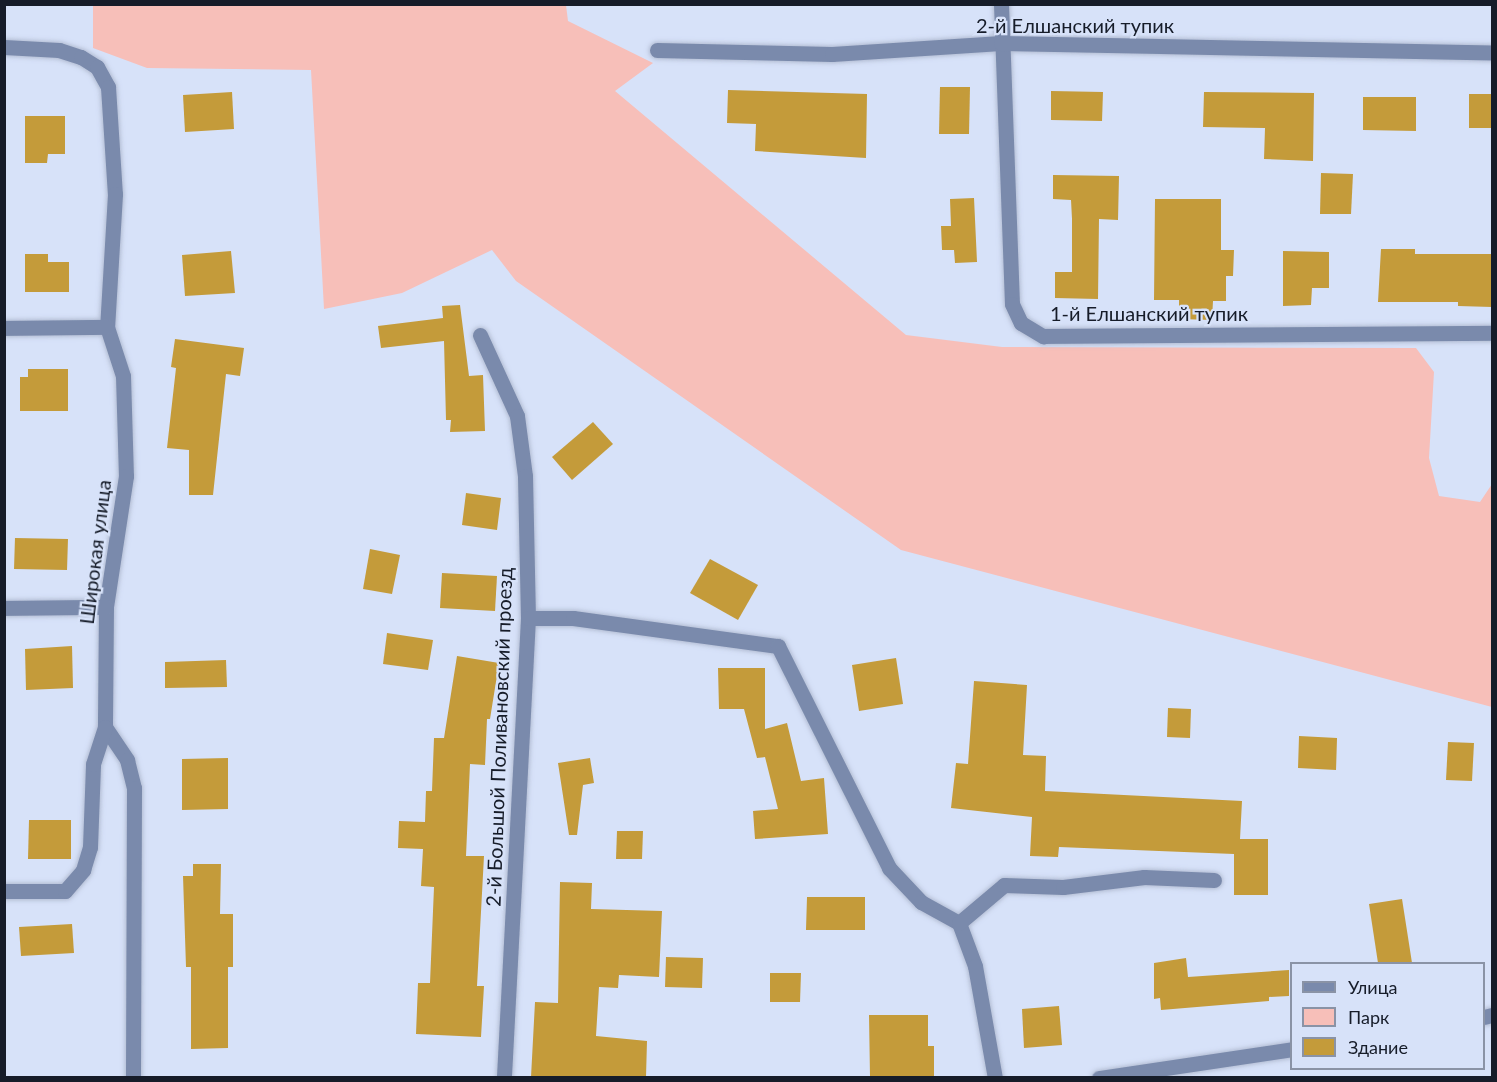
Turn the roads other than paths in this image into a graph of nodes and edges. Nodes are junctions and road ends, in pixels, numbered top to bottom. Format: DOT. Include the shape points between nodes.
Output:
graph roads {
  1 [pos="1001,4"];
  2 [pos="1001,43"];
  3 [pos="4,47"];
  4 [pos="657,50"];
  5 [pos="1492,52"];
  6 [pos="108,327"];
  7 [pos="4,328"];
  8 [pos="1492,333"];
  9 [pos="480,334"];
  10 [pos="106,607"];
  11 [pos="4,608"];
  12 [pos="528,618"];
  13 [pos="105,727"];
  14 [pos="1214,880"];
  15 [pos="4,891"];
  16 [pos="959,923"];
  17 [pos="1290,1049"];
  18 [pos="133,1077"];
  19 [pos="504,1077"];
  20 [pos="995,1077"];
  21 [pos="1099,1077"];
  1 -- 2 [label="street, 1-й Елшанский тупик"];
  2 -- 4 [label="street, 2-й Елшанский тупик" via="832,54"];
  2 -- 5 [label="street, 2-й Елшанский тупик"];
  2 -- 8 [label="street, 1-й Елшанский тупик" via="1012,304 1021,323 1043,336"];
  3 -- 6 [label="street, Широкая улица" via="58,50 90,60 108,87 115,194"];
  6 -- 7 [label="street"];
  6 -- 10 [label="street, Широкая улица" via="123,376 126,476"];
  9 -- 12 [label="street, 2-й Большой Поливановский проезд" via="517,416 525,476"];
  10 -- 11 [label="street"];
  10 -- 13 [label="street, Широкая улица"];
  12 -- 16 [label="street" via="573,618 778,646 889,868 921,902"];
  12 -- 19 [label="street, 2-й Большой Поливановский проезд"];
  13 -- 15 [label="street, Широкая улица" via="93,764 90,847 83,870 64,891"];
  13 -- 18 [label="street" via="127,760 134,788"];
  14 -- 16 [label="street" via="1144,877 1063,887 1004,885"];
  16 -- 20 [label="street" via="975,966"];
  17 -- 21 [label="street"];
}
